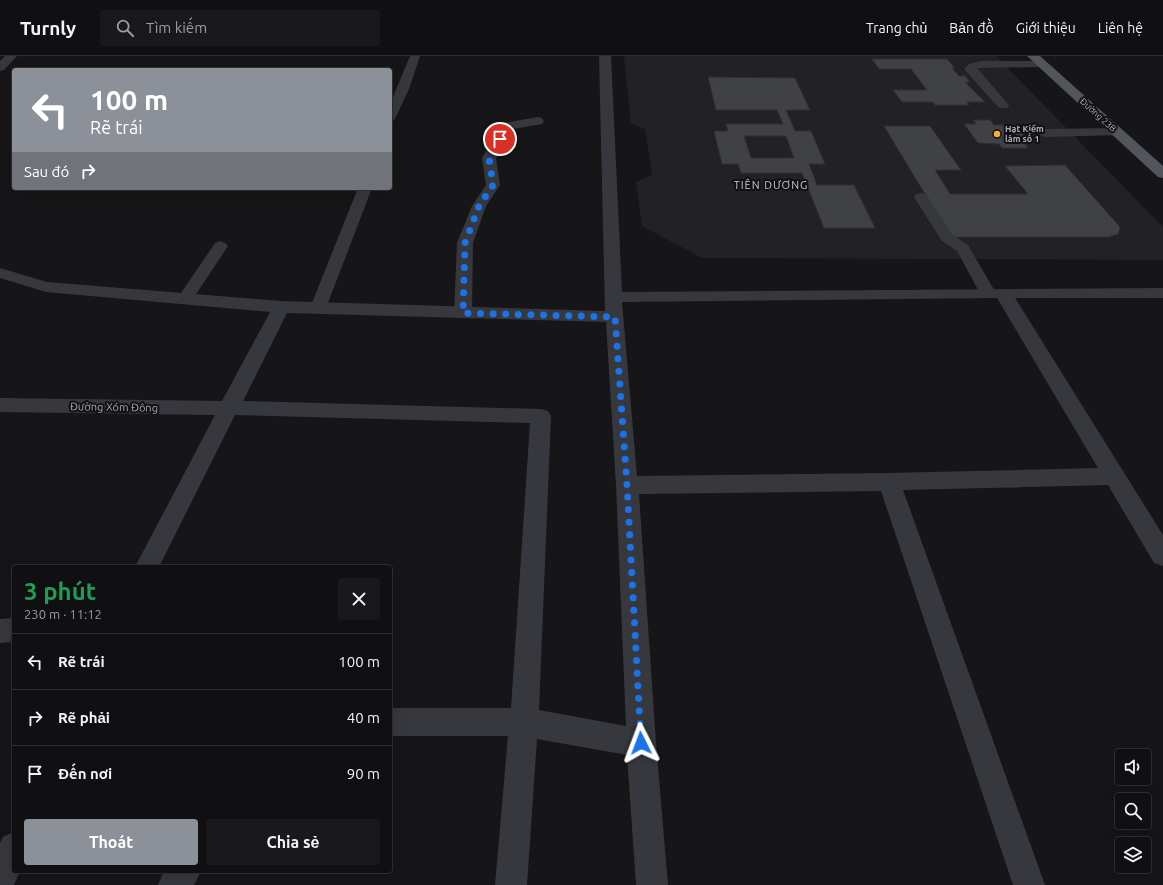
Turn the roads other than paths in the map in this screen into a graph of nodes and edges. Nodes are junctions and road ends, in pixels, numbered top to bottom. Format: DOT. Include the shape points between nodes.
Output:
graph roads {
  1 [pos="12,56"];
  2 [pos="415,56"];
  3 [pos="605,56"];
  4 [pos="1038,60"];
  5 [pos="0,68"];
  6 [pos="1003,105"];
  7 [pos="392,114"];
  8 [pos="538,121"];
  9 [pos="1117,132"];
  10 [pos="1045,133"];
  11 [pos="1163,174"];
  12 [pos="364,190"];
  13 [pos="921,197"];
  14 [pos="220,246"];
  15 [pos="0,272"];
  16 [pos="995,293"];
  17 [pos="1163,294"];
  18 [pos="185,299"];
  19 [pos="281,307"];
  20 [pos="614,307"];
  21 [pos="318,308"];
  22 [pos="463,313"];
  23 [pos="0,405"];
  24 [pos="228,408"];
  25 [pos="1114,476"];
  26 [pos="889,482"];
  27 [pos="627,485"];
  28 [pos="1163,556"];
  29 [pos="148,565"];
  30 [pos="0,630"];
  31 [pos="12,630"];
  32 [pos="392,722"];
  33 [pos="524,722"];
  34 [pos="641,743"];
  35 [pos="12,852"];
  36 [pos="183,873"];
  37 [pos="0,878"];
  38 [pos="174,885"];
  39 [pos="511,885"];
  40 [pos="652,885"];
  41 [pos="1029,885"];
  1 -- 5 [label="street"];
  2 -- 7 [label="lane"];
  3 -- 20 [label="street"];
  4 -- 6 [label="lane" via="980,64 970,69"];
  4 -- 9 [label="main road, Đường 23B"];
  8 -- 22 [label="lane" via="508,126 489,158 493,185 479,206 465,243"];
  9 -- 10 [label="lane"];
  9 -- 11 [label="main road, Đường 23B"];
  12 -- 21 [label="lane"];
  13 -- 16 [label="lane" via="947,238 963,248"];
  14 -- 18 [label="lane"];
  15 -- 18 [label="street" via="46,288"];
  16 -- 17 [label="street"];
  16 -- 20 [label="street"];
  16 -- 25 [label="street"];
  18 -- 19 [label="street"];
  19 -- 21 [label="street"];
  19 -- 24 [label="street"];
  20 -- 22 [label="street"];
  20 -- 27 [label="street"];
  21 -- 22 [label="street"];
  23 -- 24 [label="street, Đường Xóm Đông"];
  24 -- 29 [label="street"];
  24 -- 33 [label="street, Đường Xóm Đông" via="541,416"];
  25 -- 26 [label="street"];
  25 -- 28 [label="street"];
  26 -- 27 [label="street"];
  26 -- 41 [label="street"];
  27 -- 34 [label="street"];
  30 -- 31 [label="street"];
  32 -- 33 [label="street"];
  33 -- 34 [label="street"];
  33 -- 39 [label="street"];
  34 -- 40 [label="street"];
  35 -- 37 [label="street"];
  36 -- 38 [label="street"];
}
